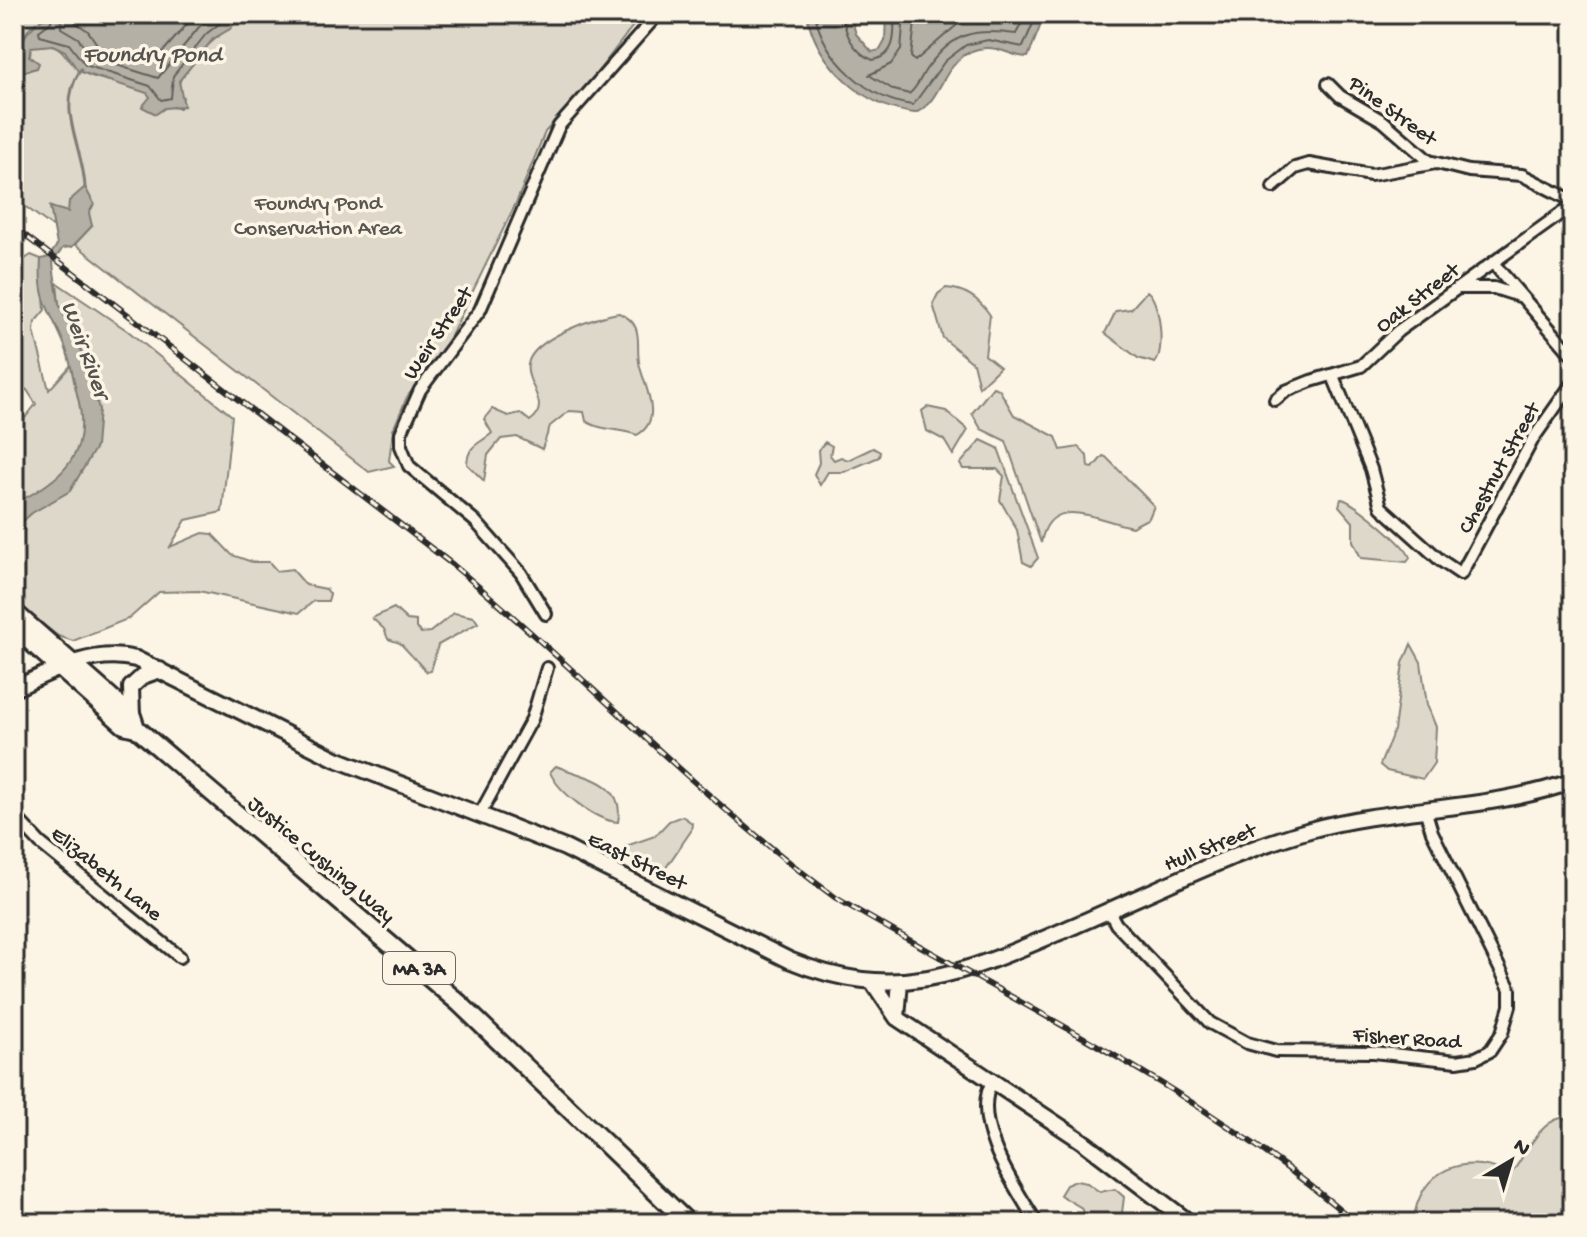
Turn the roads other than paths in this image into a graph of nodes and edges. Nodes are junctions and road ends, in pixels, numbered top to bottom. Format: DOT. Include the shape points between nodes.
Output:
graph roads {
  1 [pos="658,14"];
  2 [pos="1328,84"];
  3 [pos="1436,163"];
  4 [pos="1273,187"];
  5 [pos="1573,203"];
  6 [pos="1493,263"];
  7 [pos="1454,289"];
  8 [pos="1521,296"];
  9 [pos="1573,356"];
  10 [pos="1333,376"];
  11 [pos="1573,382"];
  12 [pos="1275,400"];
  13 [pos="14,612"];
  14 [pos="546,614"];
  15 [pos="14,627"];
  16 [pos="66,666"];
  17 [pos="547,668"];
  18 [pos="160,670"];
  19 [pos="14,689"];
  20 [pos="134,722"];
  21 [pos="1573,781"];
  22 [pos="1425,809"];
  23 [pos="480,814"];
  24 [pos="14,815"];
  25 [pos="1109,911"];
  26 [pos="180,957"];
  27 [pos="872,981"];
  28 [pos="900,981"];
  29 [pos="897,1018"];
  30 [pos="993,1080"];
  31 [pos="688,1223"];
  32 [pos="1037,1223"];
  33 [pos="1190,1223"];
  1 -- 14 [label="street, Weir Street" via="559,126 480,310 420,390 401,433 409,466 475,521 521,573"];
  2 -- 3 [label="street, Pine Street"];
  3 -- 4 [label="street" via="1379,175 1302,165"];
  3 -- 5 [label="street, Pine Street" via="1522,175"];
  5 -- 6 [label="street, Oak Street"];
  6 -- 7 [label="street, Oak Street"];
  6 -- 8 [label="street"];
  7 -- 8 [label="street" via="1494,288"];
  7 -- 10 [label="street, Oak Street" via="1361,366"];
  8 -- 9 [label="street"];
  10 -- 11 [label="street, Chestnut Street" via="1381,507 1461,574 1533,439"];
  10 -- 12 [label="street, Oak Street" via="1291,389"];
  13 -- 16 [label="main road, Justice Cushing Way / MA 3A"];
  15 -- 16 [label="main road, Justice Cushing Way / MA 3A"];
  16 -- 18 [label="main road, East Street" via="117,656"];
  16 -- 19 [label="main road, East Street"];
  16 -- 20 [label="main road, Justice Cushing Way / MA 3A" via="124,725"];
  17 -- 23 [label="street" via="532,719"];
  18 -- 20 [label="main road" via="131,687"];
  18 -- 23 [label="main road, East Street" via="336,759"];
  20 -- 31 [label="main road, Justice Cushing Way / MA 3A" via="459,1003"];
  21 -- 22 [label="main road, Hull Street"];
  22 -- 25 [label="main road, Hull Street" via="1283,838"];
  22 -- 25 [label="street, Fisher Road" via="1510,989 1502,1033 1490,1051 1476,1058 1289,1052 1247,1043 1197,1013"];
  23 -- 27 [label="main road, East Street" via="599,864 789,960"];
  24 -- 26 [label="street, Elizabeth Lane" via="40,843"];
  25 -- 28 [label="main road, Hull Street" via="984,965"];
  27 -- 28 [label="main road, Hull Street"];
  27 -- 29 [label="main road"];
  28 -- 29 [label="main road"];
  29 -- 30 [label="main road"];
  30 -- 32 [label="street" via="987,1099 993,1142"];
  30 -- 33 [label="main road"];
}
